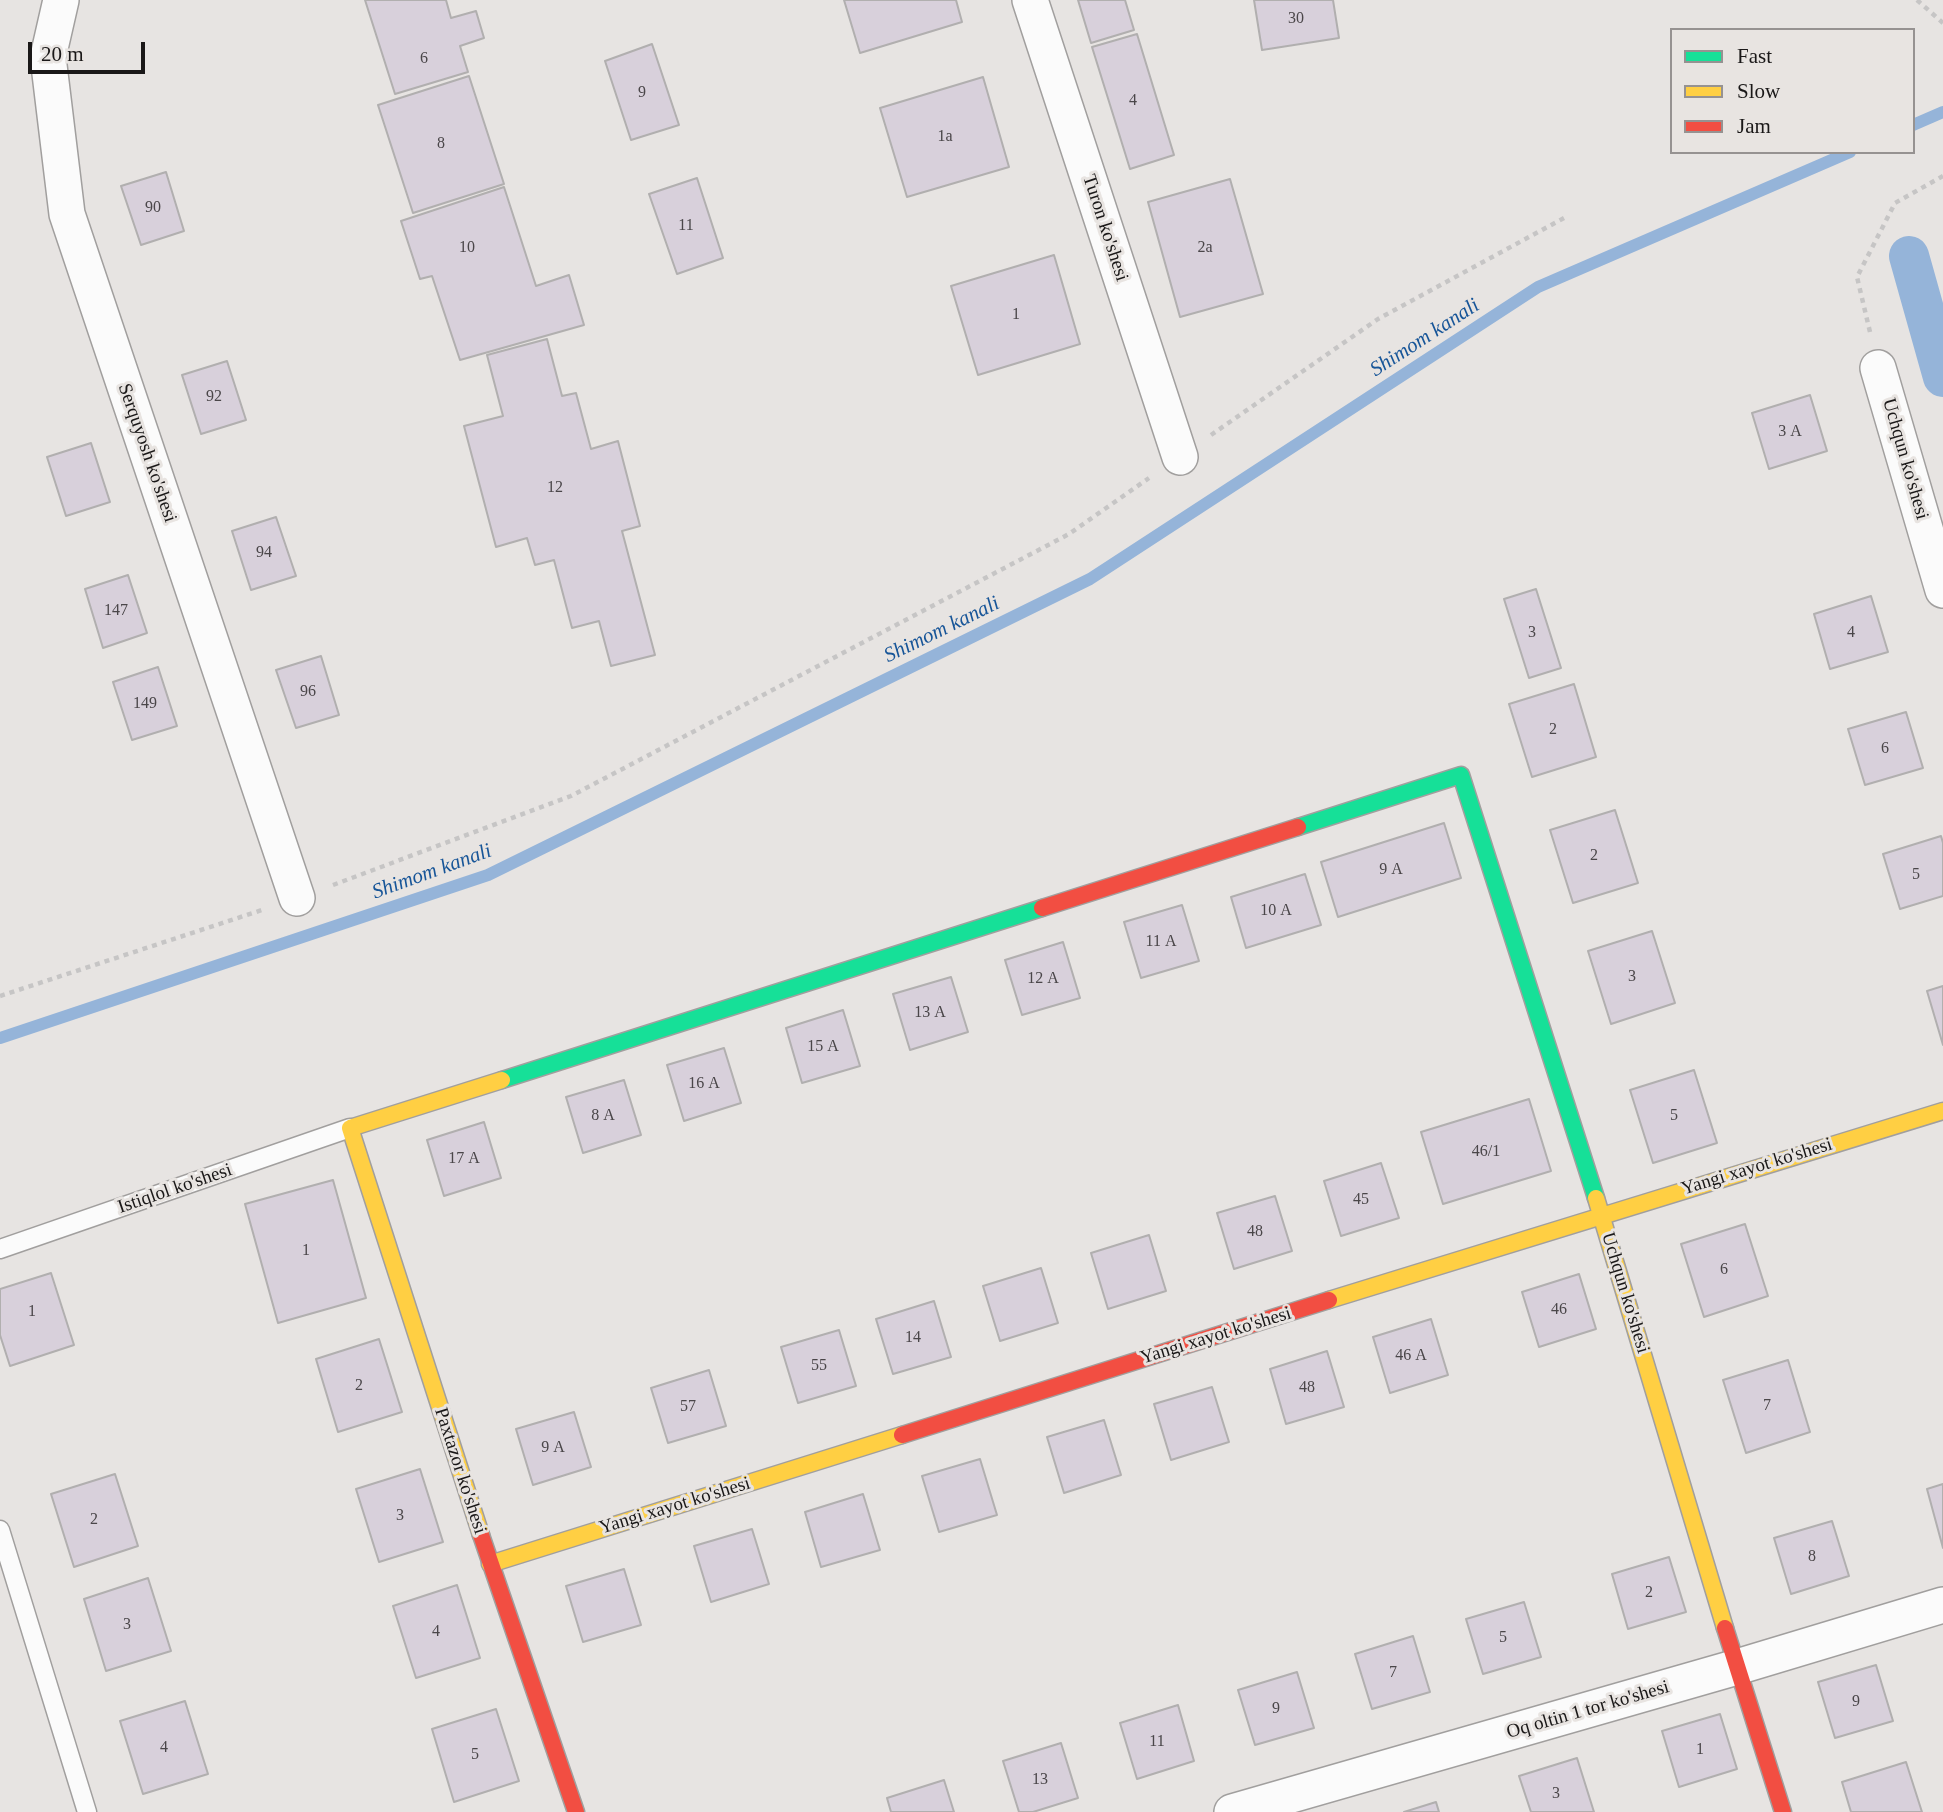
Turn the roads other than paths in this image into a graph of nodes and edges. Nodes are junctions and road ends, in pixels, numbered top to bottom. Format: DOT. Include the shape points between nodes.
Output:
graph roads {
  1 [pos="61,0"];
  2 [pos="1030,0"];
  3 [pos="1878,368"];
  4 [pos="1180,457"];
  5 [pos="1943,590"];
  6 [pos="297,898"];
  7 [pos="1943,1111"];
  8 [pos="350,1128"];
  9 [pos="1601,1215"];
  10 [pos="0,1250"];
  11 [pos="0,1530"];
  12 [pos="490,1564"];
  13 [pos="1943,1605"];
  14 [pos="1737,1667"];
  15 [pos="87,1812"];
  16 [pos="576,1812"];
  17 [pos="1232,1812"];
  18 [pos="1783,1812"];
  1 -- 6 [label="street, Serquyosh ko'shesi" via="48,57 67,214"];
  2 -- 4 [label="street, Turon ko'shesi"];
  3 -- 5 [label="street, Uchqun ko'shesi"];
  7 -- 9 [label="street, Yangi xayot ko'shesi"];
  8 -- 9 [label="street, Uchqun ko'shesi" via="1461,775"];
  8 -- 10 [label="lane, Istiqlol ko'shesi"];
  8 -- 12 [label="street, Paxtazor ko'shesi"];
  9 -- 12 [label="street, Yangi xayot ko'shesi"];
  9 -- 14 [label="street, Uchqun ko'shesi"];
  11 -- 15 [label="lane"];
  12 -- 16 [label="street, Paxtazor ko'shesi"];
  13 -- 14 [label="street, Oq oltin 1 tor ko'shesi"];
  14 -- 17 [label="street, Oq oltin 1 tor ko'shesi"];
  14 -- 18 [label="street, Uchqun ko'shesi"];
}
